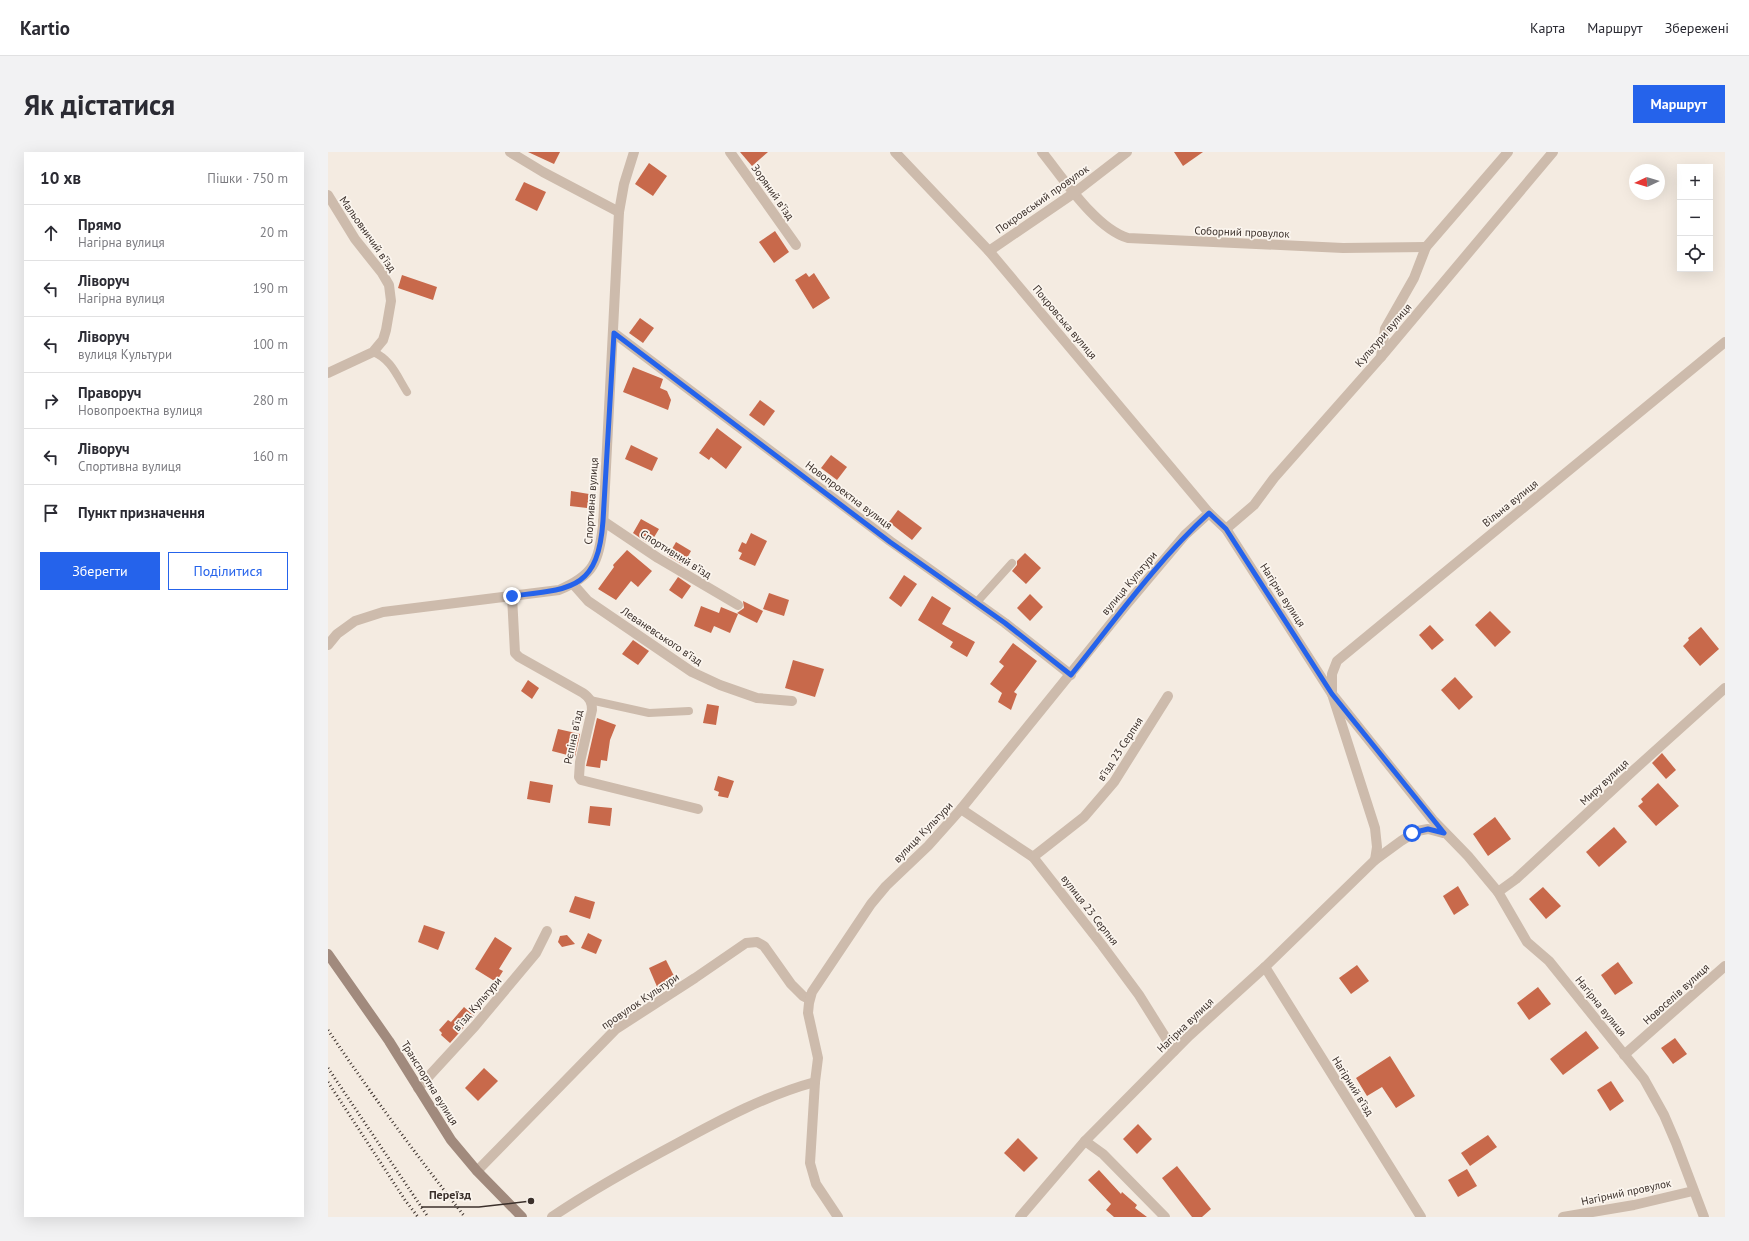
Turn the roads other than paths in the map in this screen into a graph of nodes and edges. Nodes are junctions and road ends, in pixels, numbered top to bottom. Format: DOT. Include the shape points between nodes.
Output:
graph roads {
  1 [pos="510,152"];
  2 [pos="634,152"];
  3 [pos="730,152"];
  4 [pos="895,152"];
  5 [pos="1042,152"];
  6 [pos="1127,152"];
  7 [pos="1508,152"];
  8 [pos="1554,152"];
  9 [pos="1074,193"];
  10 [pos="328,195"];
  11 [pos="619,212"];
  12 [pos="796,245"];
  13 [pos="1426,248"];
  14 [pos="989,250"];
  15 [pos="614,333"];
  16 [pos="1725,342"];
  17 [pos="373,352"];
  18 [pos="1381,357"];
  19 [pos="328,373"];
  20 [pos="407,392"];
  21 [pos="1209,513"];
  22 [pos="603,521"];
  23 [pos="1226,529"];
  24 [pos="1012,563"];
  25 [pos="573,584"];
  26 [pos="512,596"];
  27 [pos="976,603"];
  28 [pos="738,605"];
  29 [pos="328,645"];
  30 [pos="1071,675"];
  31 [pos="1725,688"];
  32 [pos="1332,694"];
  33 [pos="1168,696"];
  34 [pos="590,700"];
  35 [pos="792,701"];
  36 [pos="689,711"];
  37 [pos="698,809"];
  38 [pos="961,809"];
  39 [pos="1444,833"];
  40 [pos="1033,857"];
  41 [pos="1376,860"];
  42 [pos="1498,892"];
  43 [pos="547,931"];
  44 [pos="328,954"];
  45 [pos="1725,966"];
  46 [pos="1265,967"];
  47 [pos="809,999"];
  48 [pos="1174,1051"];
  49 [pos="1624,1055"];
  50 [pos="815,1082"];
  51 [pos="418,1088"];
  52 [pos="1086,1141"];
  53 [pos="477,1171"];
  54 [pos="1693,1191"];
  55 [pos="522,1217"];
  56 [pos="552,1217"];
  57 [pos="838,1217"];
  58 [pos="1020,1217"];
  59 [pos="1165,1217"];
  60 [pos="1421,1217"];
  61 [pos="1563,1217"];
  62 [pos="1704,1217"];
  1 -- 11 [label="street"];
  2 -- 11 [label="street, Спортивна вулиця"];
  3 -- 12 [label="street, Зоряний в’їзд"];
  4 -- 14 [label="street, Покровська вулиця"];
  5 -- 9 [label="street, Соборний провулок"];
  6 -- 9 [label="street, Покровський провулок"];
  7 -- 13 [label="street"];
  8 -- 18 [label="street, Культури вулиця"];
  9 -- 13 [label="street, Соборний провулок" via="1105,226 1119,234 1134,238 1343,248"];
  9 -- 14 [label="street, Покровський провулок"];
  10 -- 17 [label="street, Мальовничий в’їзд" via="355,239 389,285 391,301 384,340"];
  11 -- 15 [label="street, Спортивна вулиця"];
  13 -- 18 [label="street" via="1414,278 1385,329"];
  14 -- 21 [label="street, Покровська вулиця"];
  15 -- 22 [label="street, Спортивна вулиця"];
  15 -- 27 [label="street, Новопроектна вулиця" via="890,542"];
  16 -- 32 [label="street, Вільна вулиця" via="1337,661 1332,674"];
  17 -- 19 [label="street, Мальовничий в’їзд"];
  17 -- 20 [label="lane" via="389,362"];
  18 -- 23 [label="street, Культури вулиця" via="1274,478 1254,505"];
  21 -- 23 [label="street, Нагірна вулиця"];
  21 -- 30 [label="street, вулиця Культури" via="1185,535"];
  22 -- 25 [label="street, Спортивна вулиця" via="600,550 593,566 583,578"];
  22 -- 28 [label="street, Спортивний в’їзд" via="664,562"];
  23 -- 32 [label="street, Нагірна вулиця"];
  24 -- 27 [label="lane"];
  25 -- 26 [label="street, Спортивна вулиця" via="559,590"];
  25 -- 35 [label="street, Леваневського в’їзд" via="588,601 692,672 757,698"];
  26 -- 29 [label="street, Спортивна вулиця" via="383,612 355,621 337,634"];
  26 -- 34 [label="street, Рєпіна в’їзд" via="515,653 583,693"];
  27 -- 30 [label="street, Новопроектна вулиця"];
  30 -- 38 [label="street, вулиця Культури"];
  31 -- 42 [label="street, Миру вулиця" via="1516,879"];
  32 -- 39 [label="street, Нагірна вулиця"];
  32 -- 41 [label="street, Нагірна вулиця" via="1375,828"];
  33 -- 40 [label="street, в’їзд 23 Серпня" via="1114,782 1084,817"];
  34 -- 36 [label="lane" via="649,713"];
  34 -- 37 [label="street, Рєпіна в’їзд" via="592,710 578,772 581,780"];
  38 -- 40 [label="street, вулиця 23 Серпня"];
  38 -- 47 [label="street, вулиця Культури" via="871,904"];
  39 -- 41 [label="street, Нагірна вулиця" via="1428,829 1417,831"];
  39 -- 42 [label="street, Нагірна вулиця" via="1468,856"];
  40 -- 48 [label="street, вулиця 23 Серпня" via="1102,945"];
  41 -- 46 [label="street, Нагірна вулиця"];
  42 -- 49 [label="street, Нагірна вулиця" via="1528,942 1549,961"];
  43 -- 51 [label="street, в’їзд Культури" via="536,954"];
  44 -- 51 [label="street, Транспортна вулиця" via="389,1041"];
  45 -- 49 [label="street, Новоселів вулиця"];
  46 -- 48 [label="street, Нагірна вулиця"];
  46 -- 60 [label="street, Нагірний в’їзд"];
  47 -- 50 [label="street, вулиця Культури" via="808,1013 818,1058"];
  47 -- 53 [label="street, провулок Культури" via="802,996 791,984 764,946 757,942 746,943 616,1029"];
  48 -- 52 [label="street, Нагірна вулиця"];
  49 -- 54 [label="street, Нагірна вулиця" via="1644,1079 1664,1115"];
  50 -- 56 [label="street" via="784,1092 698,1132 593,1190"];
  50 -- 57 [label="street, вулиця Культури" via="810,1163 816,1184"];
  51 -- 53 [label="street, Транспортна вулиця" via="451,1140"];
  52 -- 58 [label="street, Нагірна вулиця"];
  52 -- 59 [label="street" via="1103,1154"];
  53 -- 55 [label="street, Транспортна вулиця"];
  54 -- 61 [label="street, Нагірний провулок" via="1634,1205"];
  54 -- 62 [label="street, Нагірна вулиця"];
}
